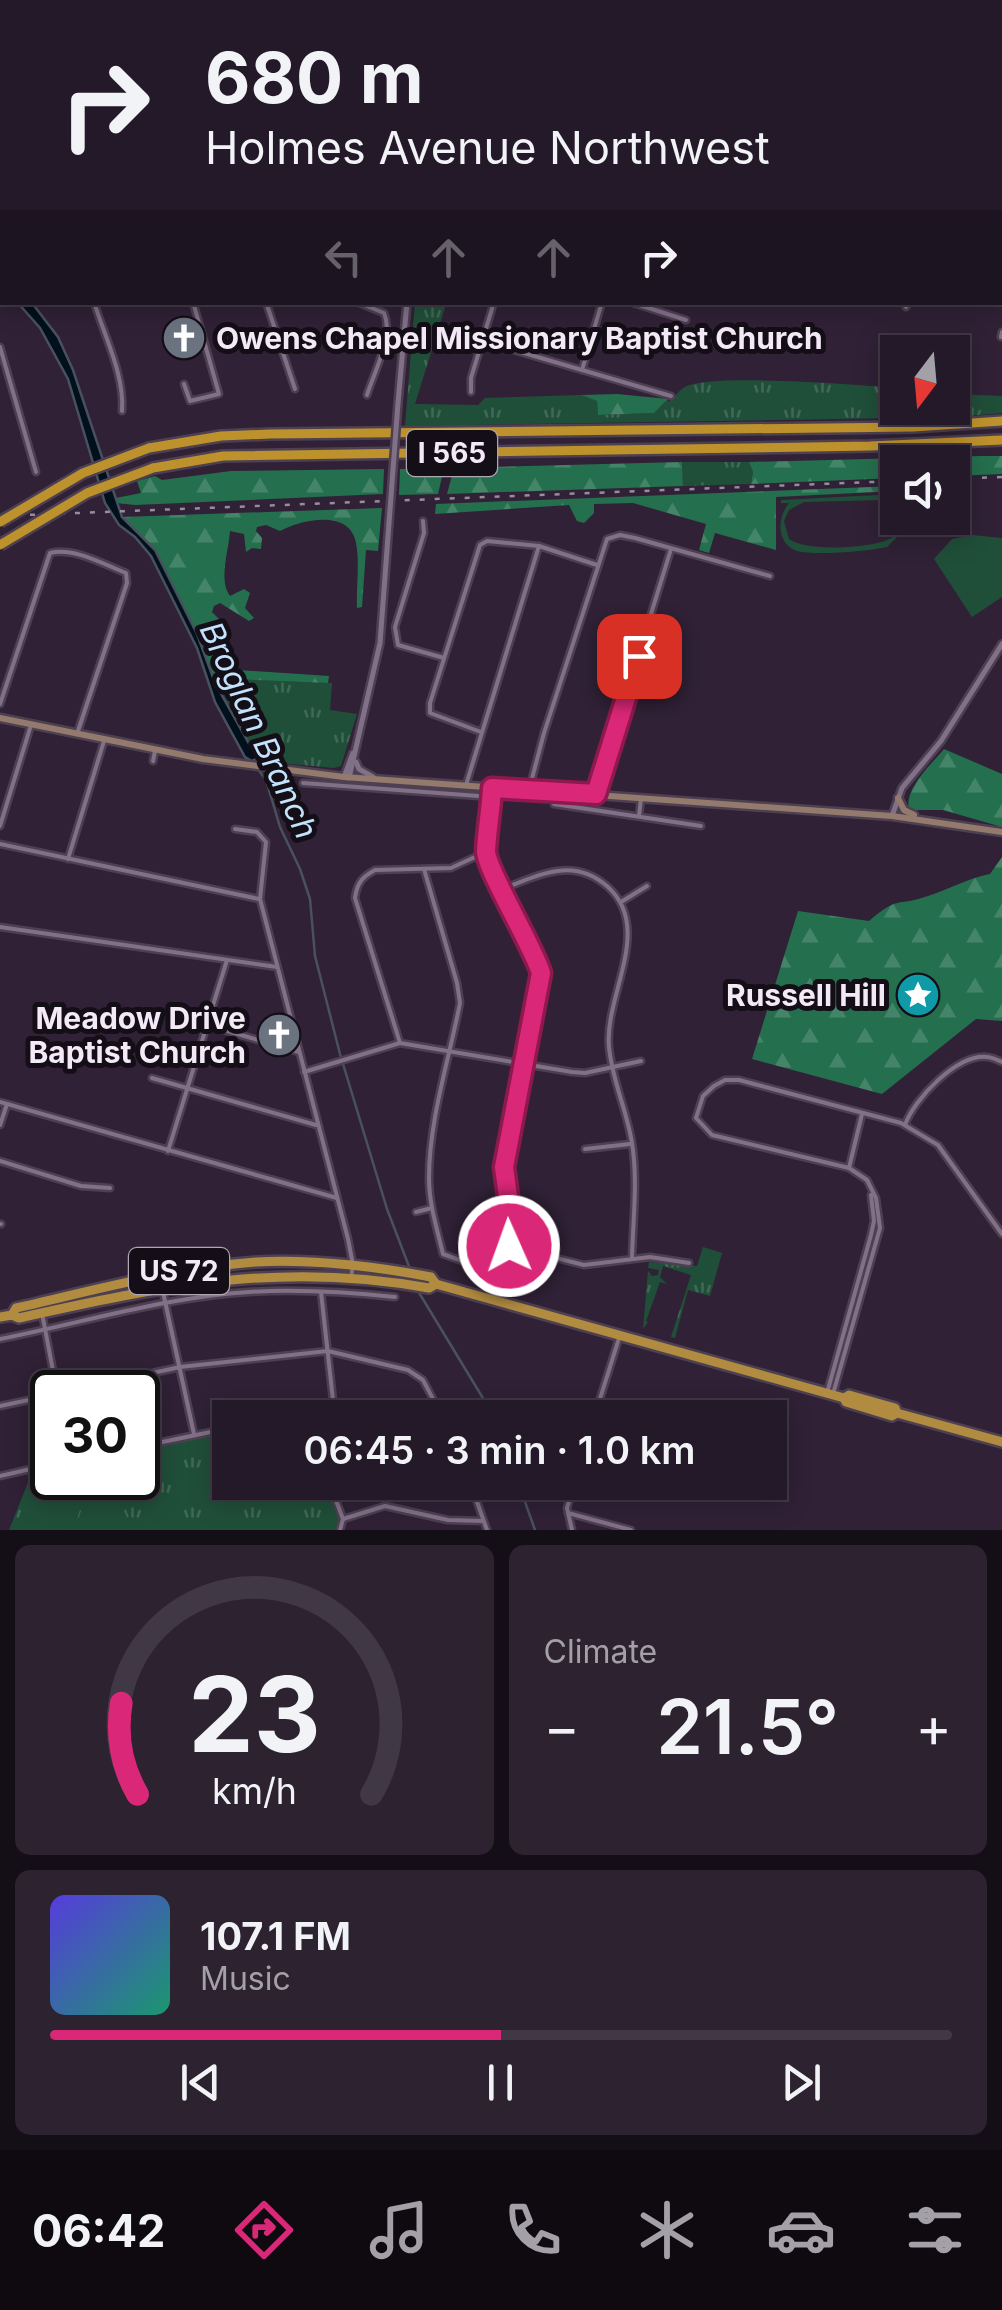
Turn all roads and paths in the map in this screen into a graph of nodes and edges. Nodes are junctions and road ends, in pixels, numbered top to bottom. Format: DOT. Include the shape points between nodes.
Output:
graph roads {
  1 [pos="95,305"];
  2 [pos="193,305"];
  3 [pos="267,305"];
  4 [pos="364,305"];
  5 [pos="406,305"];
  6 [pos="493,305"];
  7 [pos="601,305"];
  8 [pos="639,305"];
  9 [pos="686,320"];
  10 [pos="482,341"];
  11 [pos="0,346"];
  12 [pos="582,370"];
  13 [pos="184,384"];
  14 [pos="294,389"];
  15 [pos="471,392"];
  16 [pos="367,395"];
  17 [pos="671,396"];
  18 [pos="122,410"];
  19 [pos="1002,421"];
  20 [pos="1002,441"];
  21 [pos="36,472"];
  22 [pos="423,521"];
  23 [pos="0,522"];
  24 [pos="0,544"];
  25 [pos="539,546"];
  26 [pos="671,549"];
  27 [pos="597,564"];
  28 [pos="770,576"];
  29 [pos="1002,644"];
  30 [pos="444,658"];
  31 [pos="0,704"];
  32 [pos="0,718"];
  33 [pos="30,725"];
  34 [pos="481,732"];
  35 [pos="76,735"];
  36 [pos="104,741"];
  37 [pos="155,751"];
  38 [pos="355,754"];
  39 [pos="153,761"];
  40 [pos="346,777"];
  41 [pos="376,779"];
  42 [pos="303,783"];
  43 [pos="466,786"];
  44 [pos="530,790"];
  45 [pos="492,792"];
  46 [pos="596,794"];
  47 [pos="641,798"];
  48 [pos="897,801"];
  49 [pos="554,804"];
  50 [pos="876,814"];
  51 [pos="639,816"];
  52 [pos="892,816"];
  53 [pos="920,818"];
  54 [pos="0,826"];
  55 [pos="700,826"];
  56 [pos="235,829"];
  57 [pos="1002,832"];
  58 [pos="0,844"];
  59 [pos="486,852"];
  60 [pos="68,859"];
  61 [pos="424,869"];
  62 [pos="647,886"];
  63 [pos="502,889"];
  64 [pos="260,899"];
  65 [pos="621,902"];
  66 [pos="0,926"];
  67 [pos="227,960"];
  68 [pos="278,967"];
  69 [pos="176,1016"];
  70 [pos="207,1025"];
  71 [pos="400,1043"];
  72 [pos="451,1050"];
  73 [pos="299,1052"];
  74 [pos="641,1062"];
  75 [pos="1002,1062"];
  76 [pos="526,1063"];
  77 [pos="613,1067"];
  78 [pos="304,1072"];
  79 [pos="152,1078"];
  80 [pos="187,1089"];
  81 [pos="0,1102"];
  82 [pos="7,1104"];
  83 [pos="862,1114"];
  84 [pos="0,1125"];
  85 [pos="905,1125"];
  86 [pos="318,1126"];
  87 [pos="632,1144"];
  88 [pos="585,1148"];
  89 [pos="168,1151"];
  90 [pos="0,1161"];
  91 [pos="849,1168"];
  92 [pos="110,1188"];
  93 [pos="338,1198"];
  94 [pos="432,1208"];
  95 [pos="416,1212"];
  96 [pos="1002,1234"];
  97 [pos="509,1246"];
  98 [pos="632,1258"];
  99 [pos="689,1263"];
  100 [pos="352,1265"];
  101 [pos="202,1268"];
  102 [pos="351,1278"];
  103 [pos="436,1284"];
  104 [pos="162,1287"];
  105 [pos="107,1288"];
  106 [pos="321,1292"];
  107 [pos="395,1297"];
  108 [pos="166,1305"];
  109 [pos="72,1306"];
  110 [pos="42,1313"];
  111 [pos="12,1315"];
  112 [pos="0,1317"];
  113 [pos="46,1330"];
  114 [pos="620,1335"];
  115 [pos="0,1340"];
  116 [pos="328,1351"];
  117 [pos="180,1367"];
  118 [pos="52,1370"];
  119 [pos="160,1371"];
  120 [pos="835,1395"];
  121 [pos="30,1399"];
  122 [pos="333,1400"];
  123 [pos="434,1400"];
  124 [pos="600,1400"];
  125 [pos="0,1406"];
  126 [pos="212,1431"];
  127 [pos="194,1434"];
  128 [pos="160,1442"];
  129 [pos="1002,1442"];
  130 [pos="30,1469"];
  131 [pos="0,1476"];
  132 [pos="336,1500"];
  133 [pos="476,1500"];
  134 [pos="571,1500"];
  135 [pos="568,1513"];
  136 [pos="343,1519"];
  137 [pos="483,1521"];
  138 [pos="340,1530"];
  139 [pos="487,1530"];
  140 [pos="572,1530"];
  141 [pos="631,1530"];
  1 -- 18 [label="street"];
  2 -- 13 [label="street" via="219,394 190,402"];
  3 -- 14 [label="street"];
  4 -- 16 [label="street" via="387,320"];
  5 -- 38 [label="street, bridge" via="380,642"];
  6 -- 10 [label="street"];
  7 -- 12 [label="street"];
  8 -- 9 [label="street"];
  10 -- 12 [label="street"];
  10 -- 15 [label="street"];
  11 -- 21 [label="street"];
  12 -- 17 [label="street"];
  19 -- 23 [label="highway, I 565, bridge" via="204,438 150,448 83,474"];
  20 -- 24 [label="highway, I 565, bridge" via="223,456 153,468 87,494"];
  22 -- 30 [label="street" via="395,627 398,645"];
  25 -- 27 [label="street"];
  25 -- 30 [label="street" via="480,544"];
  25 -- 34 [label="street"];
  26 -- 27 [label="street" via="612,536"];
  26 -- 28 [label="street"];
  26 -- 46 [label="street"];
  27 -- 44 [label="street"];
  29 -- 48 [label="street"];
  30 -- 34 [label="street" via="430,713"];
  31 -- 35 [label="street" via="50,553 92,559 126,573 126,582"];
  32 -- 33 [label="main road"];
  33 -- 35 [label="main road"];
  33 -- 54 [label="street"];
  34 -- 43 [label="street"];
  35 -- 36 [label="main road"];
  36 -- 37 [label="main road"];
  36 -- 60 [label="street"];
  37 -- 39 [label="street"];
  37 -- 40 [label="main road"];
  38 -- 40 [label="street"];
  38 -- 41 [label="street" via="359,769"];
  40 -- 41 [label="main road"];
  41 -- 43 [label="main road"];
  42 -- 45 [label="street"];
  43 -- 45 [label="main road"];
  44 -- 45 [label="main road"];
  44 -- 46 [label="main road"];
  45 -- 59 [label="street"];
  46 -- 47 [label="main road"];
  47 -- 50 [label="main road"];
  47 -- 51 [label="street"];
  48 -- 50 [label="main road"];
  48 -- 52 [label="street"];
  48 -- 53 [label="main road"];
  49 -- 51 [label="street"];
  50 -- 52 [label="main road"];
  51 -- 55 [label="street"];
  52 -- 53 [label="main road"];
  53 -- 57 [label="main road"];
  56 -- 64 [label="street" via="256,832 266,842"];
  58 -- 60 [label="street"];
  59 -- 61 [label="street" via="451,868"];
  59 -- 63 [label="street"];
  60 -- 64 [label="street"];
  61 -- 71 [label="street" via="375,870 356,886"];
  61 -- 72 [label="street" via="460,1003"];
  62 -- 65 [label="street"];
  63 -- 65 [label="street" via="566,868 597,878"];
  63 -- 76 [label="street" via="541,973"];
  64 -- 68 [label="street"];
  65 -- 77 [label="street" via="628,934 608,1021"];
  66 -- 67 [label="street"];
  67 -- 68 [label="street"];
  67 -- 70 [label="street"];
  68 -- 73 [label="street"];
  69 -- 70 [label="street"];
  70 -- 73 [label="street"];
  70 -- 80 [label="street"];
  71 -- 72 [label="street"];
  71 -- 78 [label="street"];
  72 -- 76 [label="street"];
  72 -- 94 [label="street" via="431,1152"];
  73 -- 78 [label="street"];
  74 -- 77 [label="street"];
  75 -- 85 [label="street" via="967,1059 916,1100"];
  76 -- 77 [label="street" via="585,1072"];
  76 -- 97 [label="street" via="504,1167"];
  77 -- 87 [label="street"];
  78 -- 86 [label="street"];
  79 -- 80 [label="street"];
  80 -- 86 [label="street"];
  80 -- 89 [label="street"];
  81 -- 82 [label="street"];
  82 -- 84 [label="street"];
  82 -- 89 [label="street"];
  83 -- 85 [label="street"];
  83 -- 91 [label="street"];
  83 -- 91 [label="street" via="740,1080 714,1086 698,1106 696,1118 712,1135"];
  85 -- 96 [label="street" via="938,1145"];
  86 -- 93 [label="street"];
  87 -- 88 [label="street"];
  87 -- 98 [label="street"];
  89 -- 93 [label="street"];
  90 -- 92 [label="street"];
  91 -- 120 [label="street" via="872,1190 874,1221"];
  93 -- 100 [label="street"];
  94 -- 95 [label="street"];
  94 -- 97 [label="street" via="443,1254 455,1260 502,1272"];
  97 -- 98 [label="street" via="584,1266"];
  98 -- 99 [label="street"];
  100 -- 101 [label="highway, US 72"];
  100 -- 102 [label="street"];
  100 -- 103 [label="highway, US 72" via="431,1277"];
  101 -- 104 [label="highway"];
  101 -- 105 [label="highway, US 72"];
  102 -- 103 [label="highway, US 72"];
  102 -- 104 [label="highway, US 72" via="251,1276"];
  103 -- 114 [label="highway, US 72"];
  104 -- 108 [label="street"];
  104 -- 109 [label="highway, US 72"];
  105 -- 109 [label="highway"];
  105 -- 111 [label="highway, US 72" via="16,1308"];
  106 -- 107 [label="street"];
  106 -- 108 [label="street" via="252,1292"];
  106 -- 116 [label="street"];
  108 -- 113 [label="street"];
  108 -- 117 [label="street"];
  109 -- 110 [label="highway, US 72"];
  110 -- 111 [label="highway, US 72"];
  110 -- 113 [label="street"];
  111 -- 112 [label="highway, US 72"];
  113 -- 115 [label="street"];
  113 -- 118 [label="street"];
  114 -- 120 [label="highway, US 72"];
  114 -- 124 [label="street"];
  116 -- 117 [label="street"];
  116 -- 122 [label="street"];
  116 -- 123 [label="street" via="408,1370"];
  117 -- 119 [label="street"];
  117 -- 127 [label="street"];
  120 -- 129 [label="highway, US 72"];
  121 -- 125 [label="street"];
  126 -- 127 [label="street"];
  127 -- 128 [label="street"];
  130 -- 131 [label="street"];
  132 -- 136 [label="street"];
  133 -- 137 [label="street"];
  134 -- 135 [label="street"];
  135 -- 140 [label="street"];
  135 -- 141 [label="street"];
  136 -- 137 [label="street" via="384,1506"];
  136 -- 138 [label="street"];
  137 -- 139 [label="street"];
}
